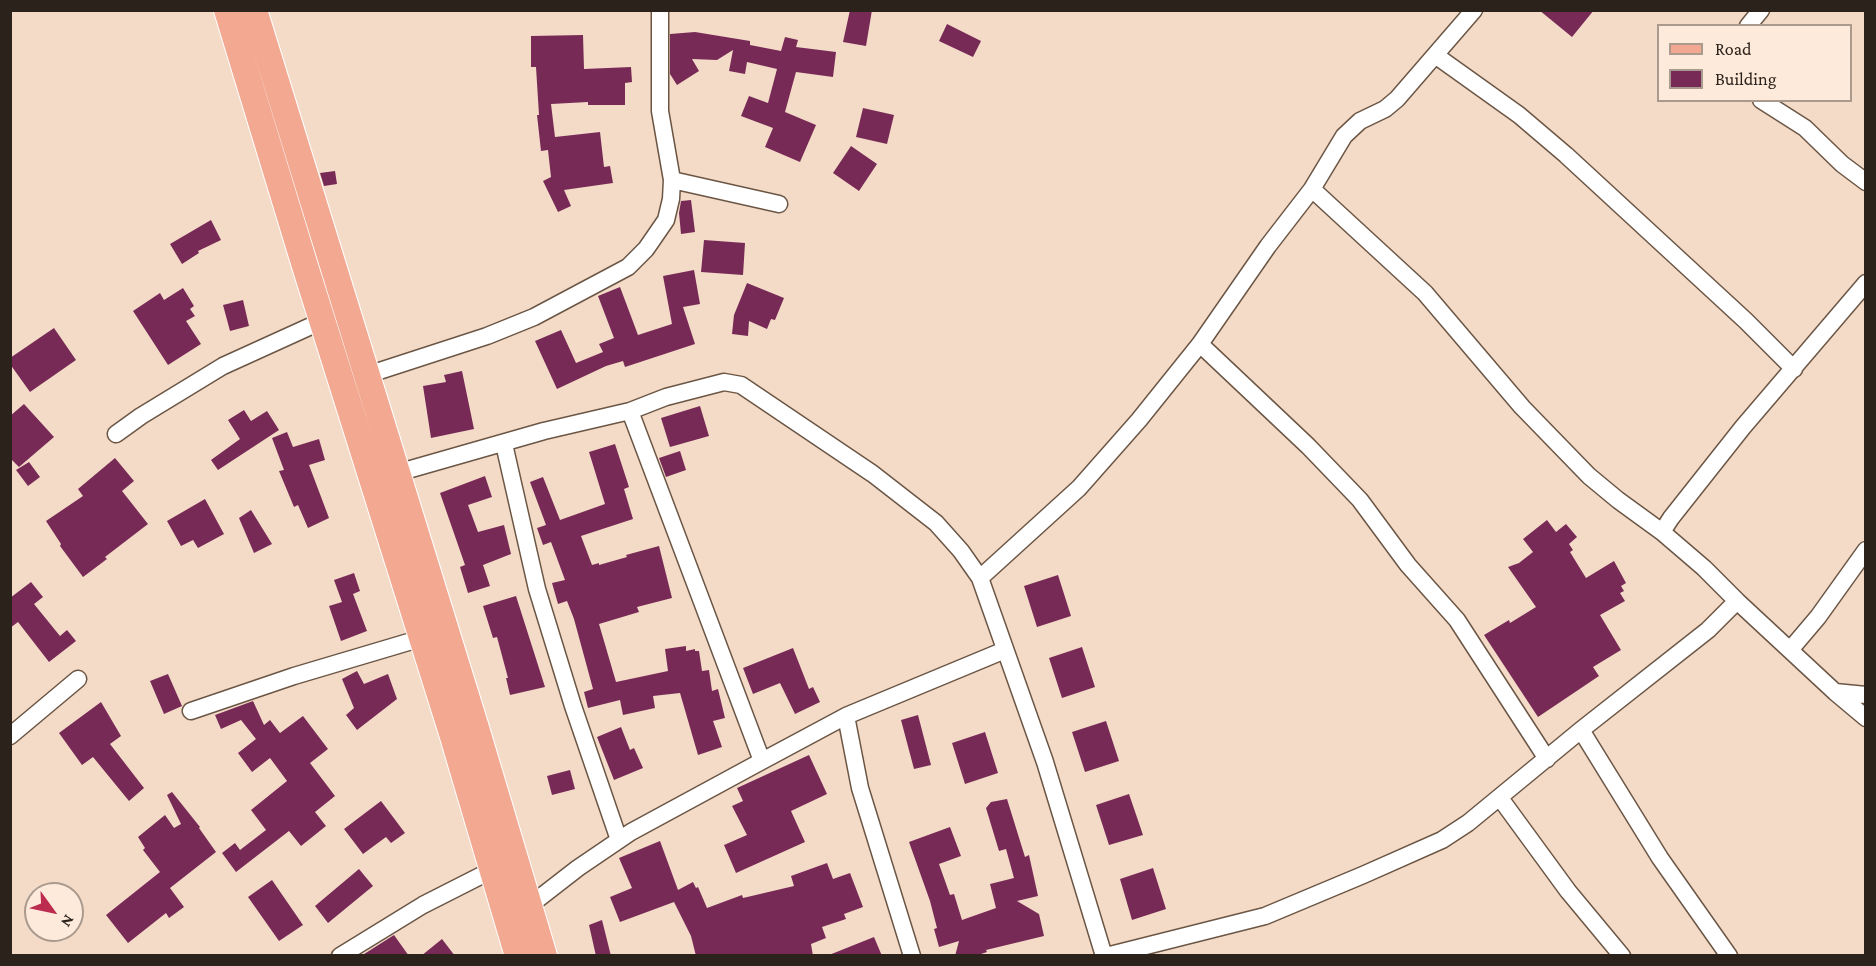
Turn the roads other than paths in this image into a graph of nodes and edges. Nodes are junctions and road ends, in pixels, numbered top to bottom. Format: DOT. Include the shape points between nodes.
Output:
graph roads {
  1 [pos="227,10"];
  2 [pos="254,10"];
  3 [pos="660,10"];
  4 [pos="1474,10"];
  5 [pos="1761,10"];
  6 [pos="1750,24"];
  7 [pos="1435,55"];
  8 [pos="1764,102"];
  9 [pos="672,180"];
  10 [pos="1866,182"];
  11 [pos="1312,189"];
  12 [pos="779,204"];
  13 [pos="1866,283"];
  14 [pos="322,321"];
  15 [pos="1200,344"];
  16 [pos="1794,369"];
  17 [pos="367,375"];
  18 [pos="630,411"];
  19 [pos="116,434"];
  20 [pos="504,444"];
  21 [pos="397,473"];
  22 [pos="1662,532"];
  23 [pos="1866,550"];
  24 [pos="980,578"];
  25 [pos="1737,601"];
  26 [pos="422,638"];
  27 [pos="1005,650"];
  28 [pos="1790,650"];
  29 [pos="78,679"];
  30 [pos="1835,692"];
  31 [pos="1866,695"];
  32 [pos="191,711"];
  33 [pos="846,717"];
  34 [pos="1866,718"];
  35 [pos="1581,730"];
  36 [pos="10,736"];
  37 [pos="1547,759"];
  38 [pos="762,761"];
  39 [pos="1500,798"];
  40 [pos="619,840"];
  41 [pos="492,870"];
  42 [pos="529,906"];
  43 [pos="340,956"];
  44 [pos="518,956"];
  45 [pos="544,956"];
  46 [pos="912,956"];
  47 [pos="1105,956"];
  48 [pos="1622,956"];
  49 [pos="1729,956"];
  1 -- 14 [label="main road"];
  2 -- 17 [label="main road"];
  3 -- 9 [label="street" via="660,111"];
  4 -- 7 [label="street"];
  5 -- 6 [label="street"];
  7 -- 11 [label="street" via="1397,99 1360,121 1344,136"];
  7 -- 16 [label="street" via="1519,115 1566,155"];
  8 -- 10 [label="street" via="1805,128"];
  9 -- 12 [label="street"];
  9 -- 17 [label="street" via="666,220 628,267 534,317"];
  11 -- 15 [label="street"];
  11 -- 22 [label="street" via="1425,293 1522,407 1589,476"];
  13 -- 16 [label="street"];
  14 -- 19 [label="street" via="223,366"];
  14 -- 26 [label="main road"];
  15 -- 24 [label="street" via="1079,488"];
  15 -- 37 [label="street" via="1360,500 1408,565 1457,620"];
  16 -- 22 [label="street" via="1736,435"];
  17 -- 21 [label="main road"];
  18 -- 20 [label="street"];
  18 -- 24 [label="street" via="724,382 741,386 873,474 936,523"];
  18 -- 38 [label="street"];
  20 -- 21 [label="street"];
  20 -- 40 [label="street" via="537,589"];
  21 -- 42 [label="main road"];
  22 -- 25 [label="street"];
  23 -- 28 [label="street"];
  24 -- 27 [label="street"];
  25 -- 28 [label="street"];
  25 -- 35 [label="street" via="1708,630"];
  26 -- 32 [label="street"];
  26 -- 41 [label="main road"];
  27 -- 33 [label="street"];
  27 -- 47 [label="street" via="1045,762"];
  28 -- 30 [label="street"];
  29 -- 36 [label="street"];
  30 -- 31 [label="street"];
  30 -- 34 [label="street"];
  33 -- 38 [label="street"];
  33 -- 46 [label="street" via="860,789"];
  35 -- 37 [label="street"];
  35 -- 49 [label="street" via="1660,858"];
  37 -- 39 [label="street"];
  38 -- 40 [label="street"];
  39 -- 47 [label="street" via="1442,840 1265,915"];
  39 -- 48 [label="street"];
  40 -- 42 [label="street"];
  41 -- 43 [label="street" via="423,905"];
  41 -- 44 [label="main road"];
  42 -- 45 [label="main road"];
}
